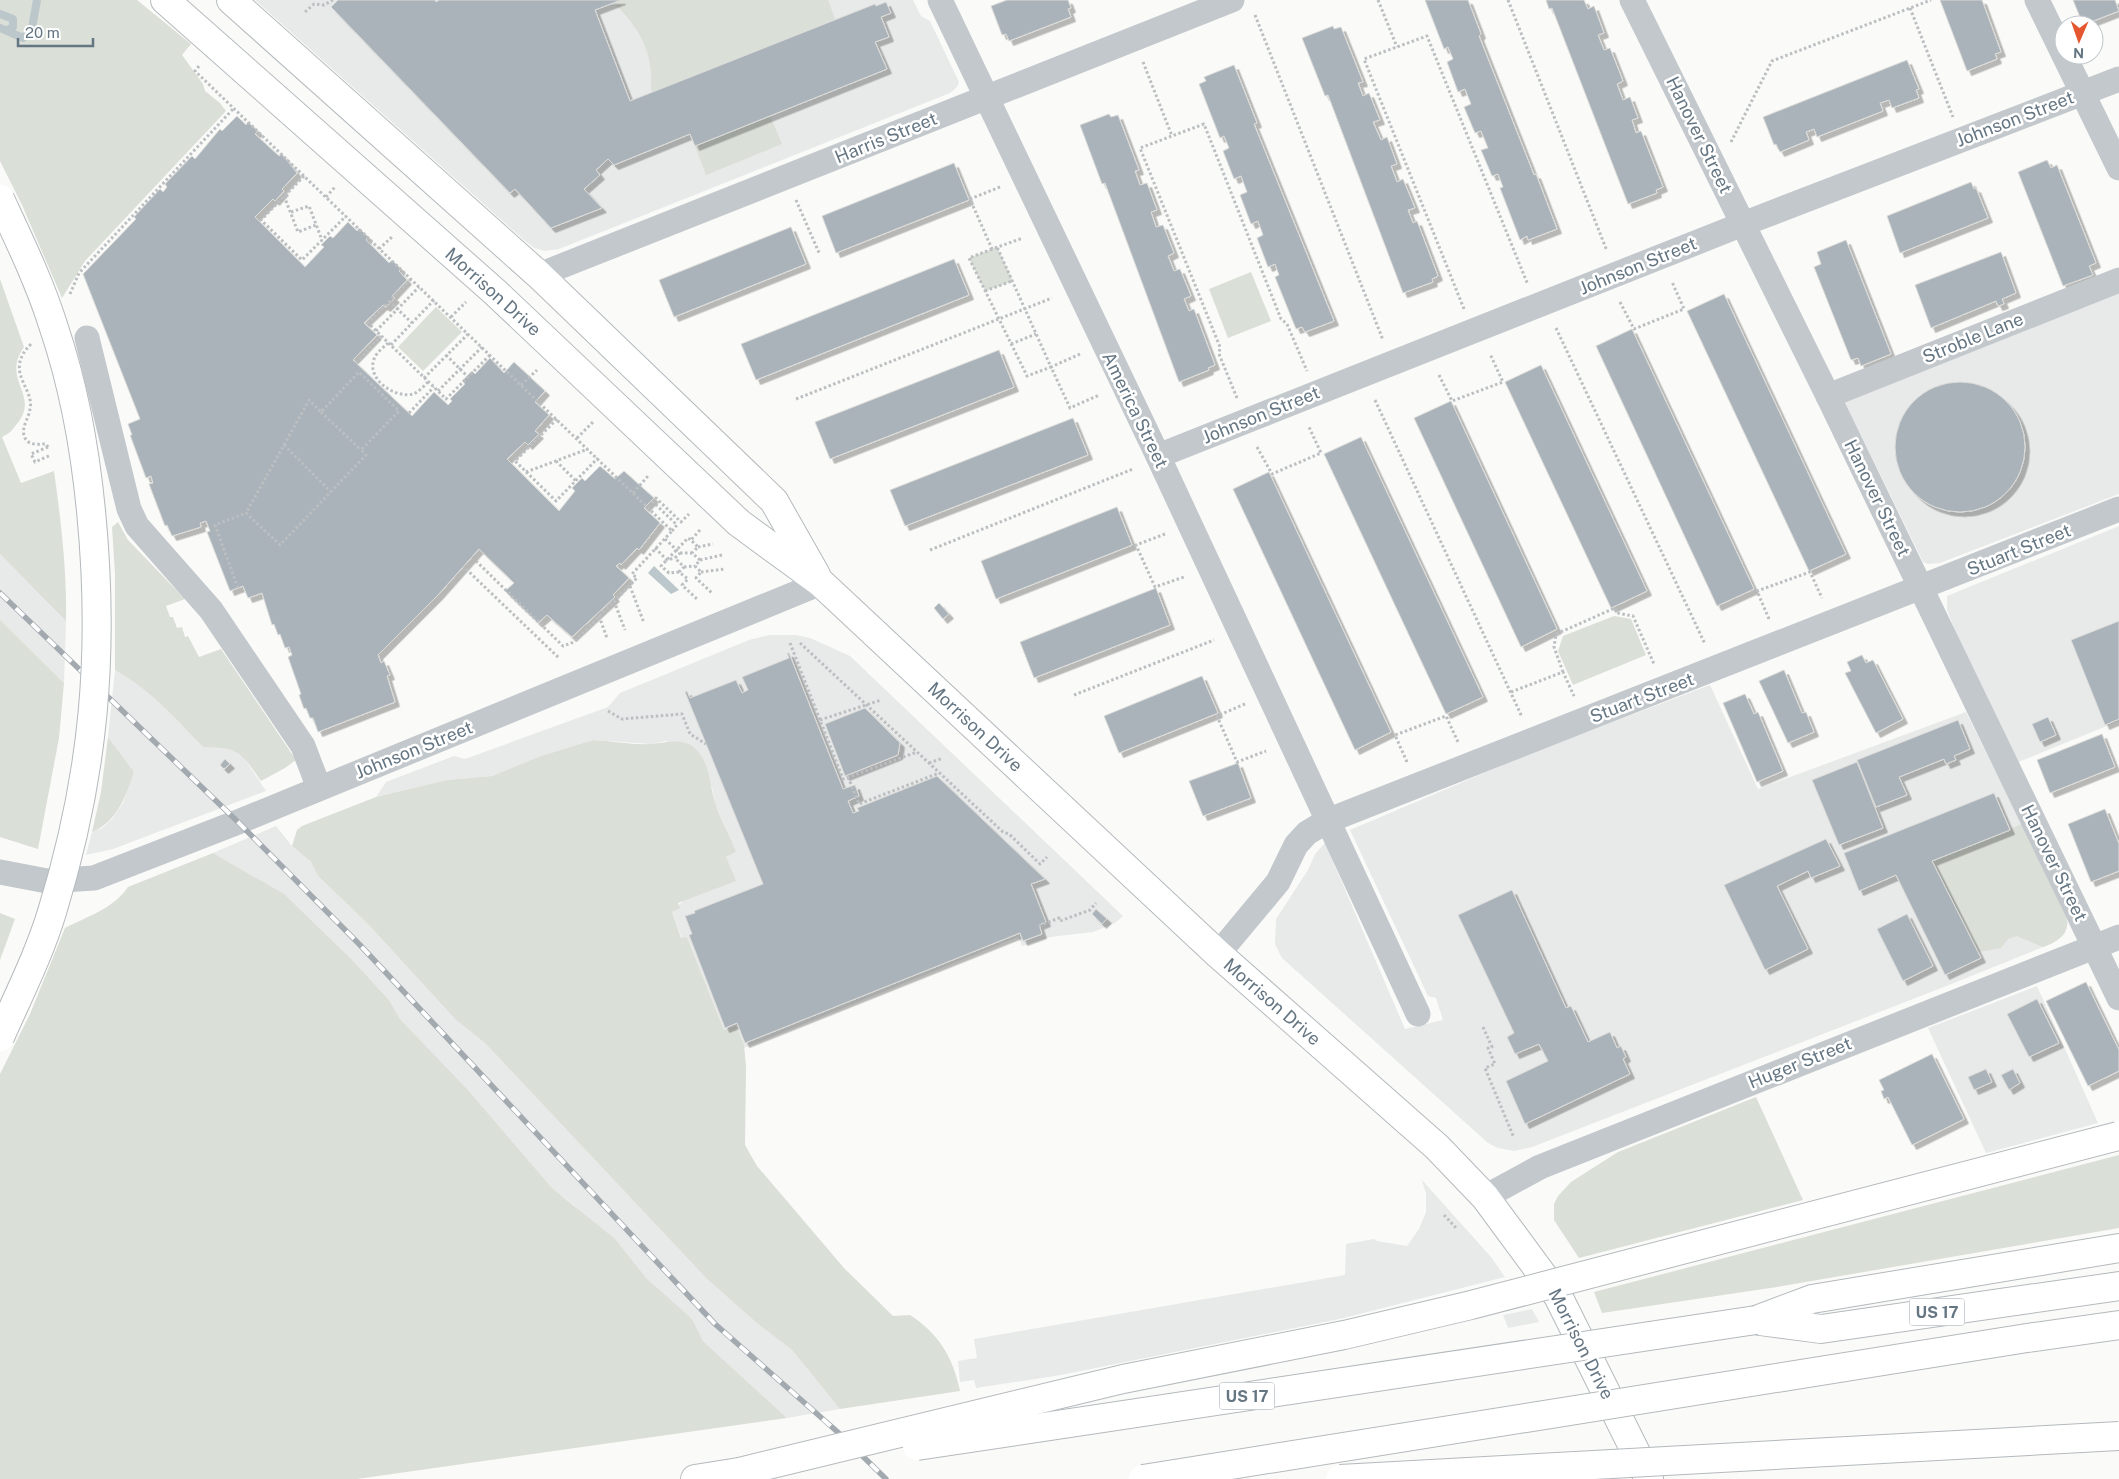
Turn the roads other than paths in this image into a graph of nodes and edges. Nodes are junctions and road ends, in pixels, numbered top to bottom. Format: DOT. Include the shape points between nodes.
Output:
graph roads {
  1 [pos="165,0"];
  2 [pos="231,0"];
  3 [pos="940,0"];
  4 [pos="1232,0"];
  5 [pos="1632,0"];
  6 [pos="2037,0"];
  7 [pos="2119,79"];
  8 [pos="2082,93"];
  9 [pos="986,98"];
  10 [pos="2119,168"];
  11 [pos="0,199"];
  12 [pos="1743,224"];
  13 [pos="539,275"];
  14 [pos="2119,280"];
  15 [pos="87,338"];
  16 [pos="1828,396"];
  17 [pos="1158,456"];
  18 [pos="2119,509"];
  19 [pos="821,583"];
  20 [pos="1921,589"];
  21 [pos="319,788"];
  22 [pos="1327,821"];
  23 [pos="0,872"];
  24 [pos="2119,937"];
  25 [pos="2094,947"];
  26 [pos="1218,954"];
  27 [pos="2119,998"];
  28 [pos="1418,1014"];
  29 [pos="0,1037"];
  30 [pos="2118,1136"];
  31 [pos="1485,1197"];
  32 [pos="2119,1248"];
  33 [pos="2119,1286"];
  34 [pos="1756,1320"];
  35 [pos="2119,1325"];
  36 [pos="2119,1331"];
  37 [pos="2027,1338"];
  38 [pos="2119,1436"];
  39 [pos="739,1472"];
  40 [pos="695,1479"];
  41 [pos="1143,1479"];
  42 [pos="1340,1479"];
  43 [pos="1649,1479"];
  1 -- 19 [label="main road, Morrison Drive" via="496,294 739,523"];
  2 -- 13 [label="main road, Morrison Drive"];
  3 -- 9 [label="street, America Street"];
  4 -- 9 [label="street, Harris Street"];
  5 -- 12 [label="street, Hanover Street"];
  6 -- 8 [label="street"];
  7 -- 8 [label="street, Johnson Street"];
  8 -- 10 [label="street"];
  8 -- 12 [label="street, Johnson Street"];
  9 -- 13 [label="street, Harris Street"];
  9 -- 17 [label="street, America Street"];
  11 -- 29 [label="main road, bridge" via="44,298 75,403 88,480 97,569 98,647 95,707 83,788 68,856 52,914"];
  12 -- 16 [label="street, Hanover Street"];
  12 -- 17 [label="street, Johnson Street"];
  13 -- 19 [label="main road, Morrison Drive" via="774,501"];
  14 -- 16 [label="street, Stroble Lane"];
  15 -- 21 [label="street" via="129,509 137,526 211,610 303,746"];
  16 -- 20 [label="street, Hanover Street"];
  17 -- 22 [label="street, America Street"];
  18 -- 20 [label="street, Stuart Street"];
  19 -- 21 [label="street, Johnson Street"];
  19 -- 26 [label="main road, Morrison Drive"];
  20 -- 22 [label="street, Stuart Street"];
  20 -- 25 [label="street, Hanover Street"];
  21 -- 23 [label="street, Johnson Street" via="94,878 47,881"];
  22 -- 26 [label="street, Stuart Street" via="1307,833 1296,845 1278,882"];
  22 -- 28 [label="street, America Street"];
  24 -- 25 [label="street, Huger Street"];
  25 -- 27 [label="street, Hanover Street"];
  25 -- 31 [label="street, Huger Street" via="1540,1167"];
  26 -- 31 [label="main road, Morrison Drive" via="1436,1147"];
  30 -- 39 [label="main road, bridge" via="1471,1305 1344,1335 1123,1379"];
  31 -- 43 [label="main road, Morrison Drive" via="1558,1296"];
  32 -- 34 [label="main road" via="1812,1299"];
  33 -- 34 [label="main road, US 17" via="1821,1329"];
  34 -- 39 [label="main road, US 17, bridge"];
  35 -- 37 [label="main road, US 17"];
  36 -- 37 [label="main road"];
  37 -- 41 [label="main road, US 17, bridge"];
  38 -- 42 [label="main road, bridge"];
  39 -- 40 [label="main road, US 17"];
}
